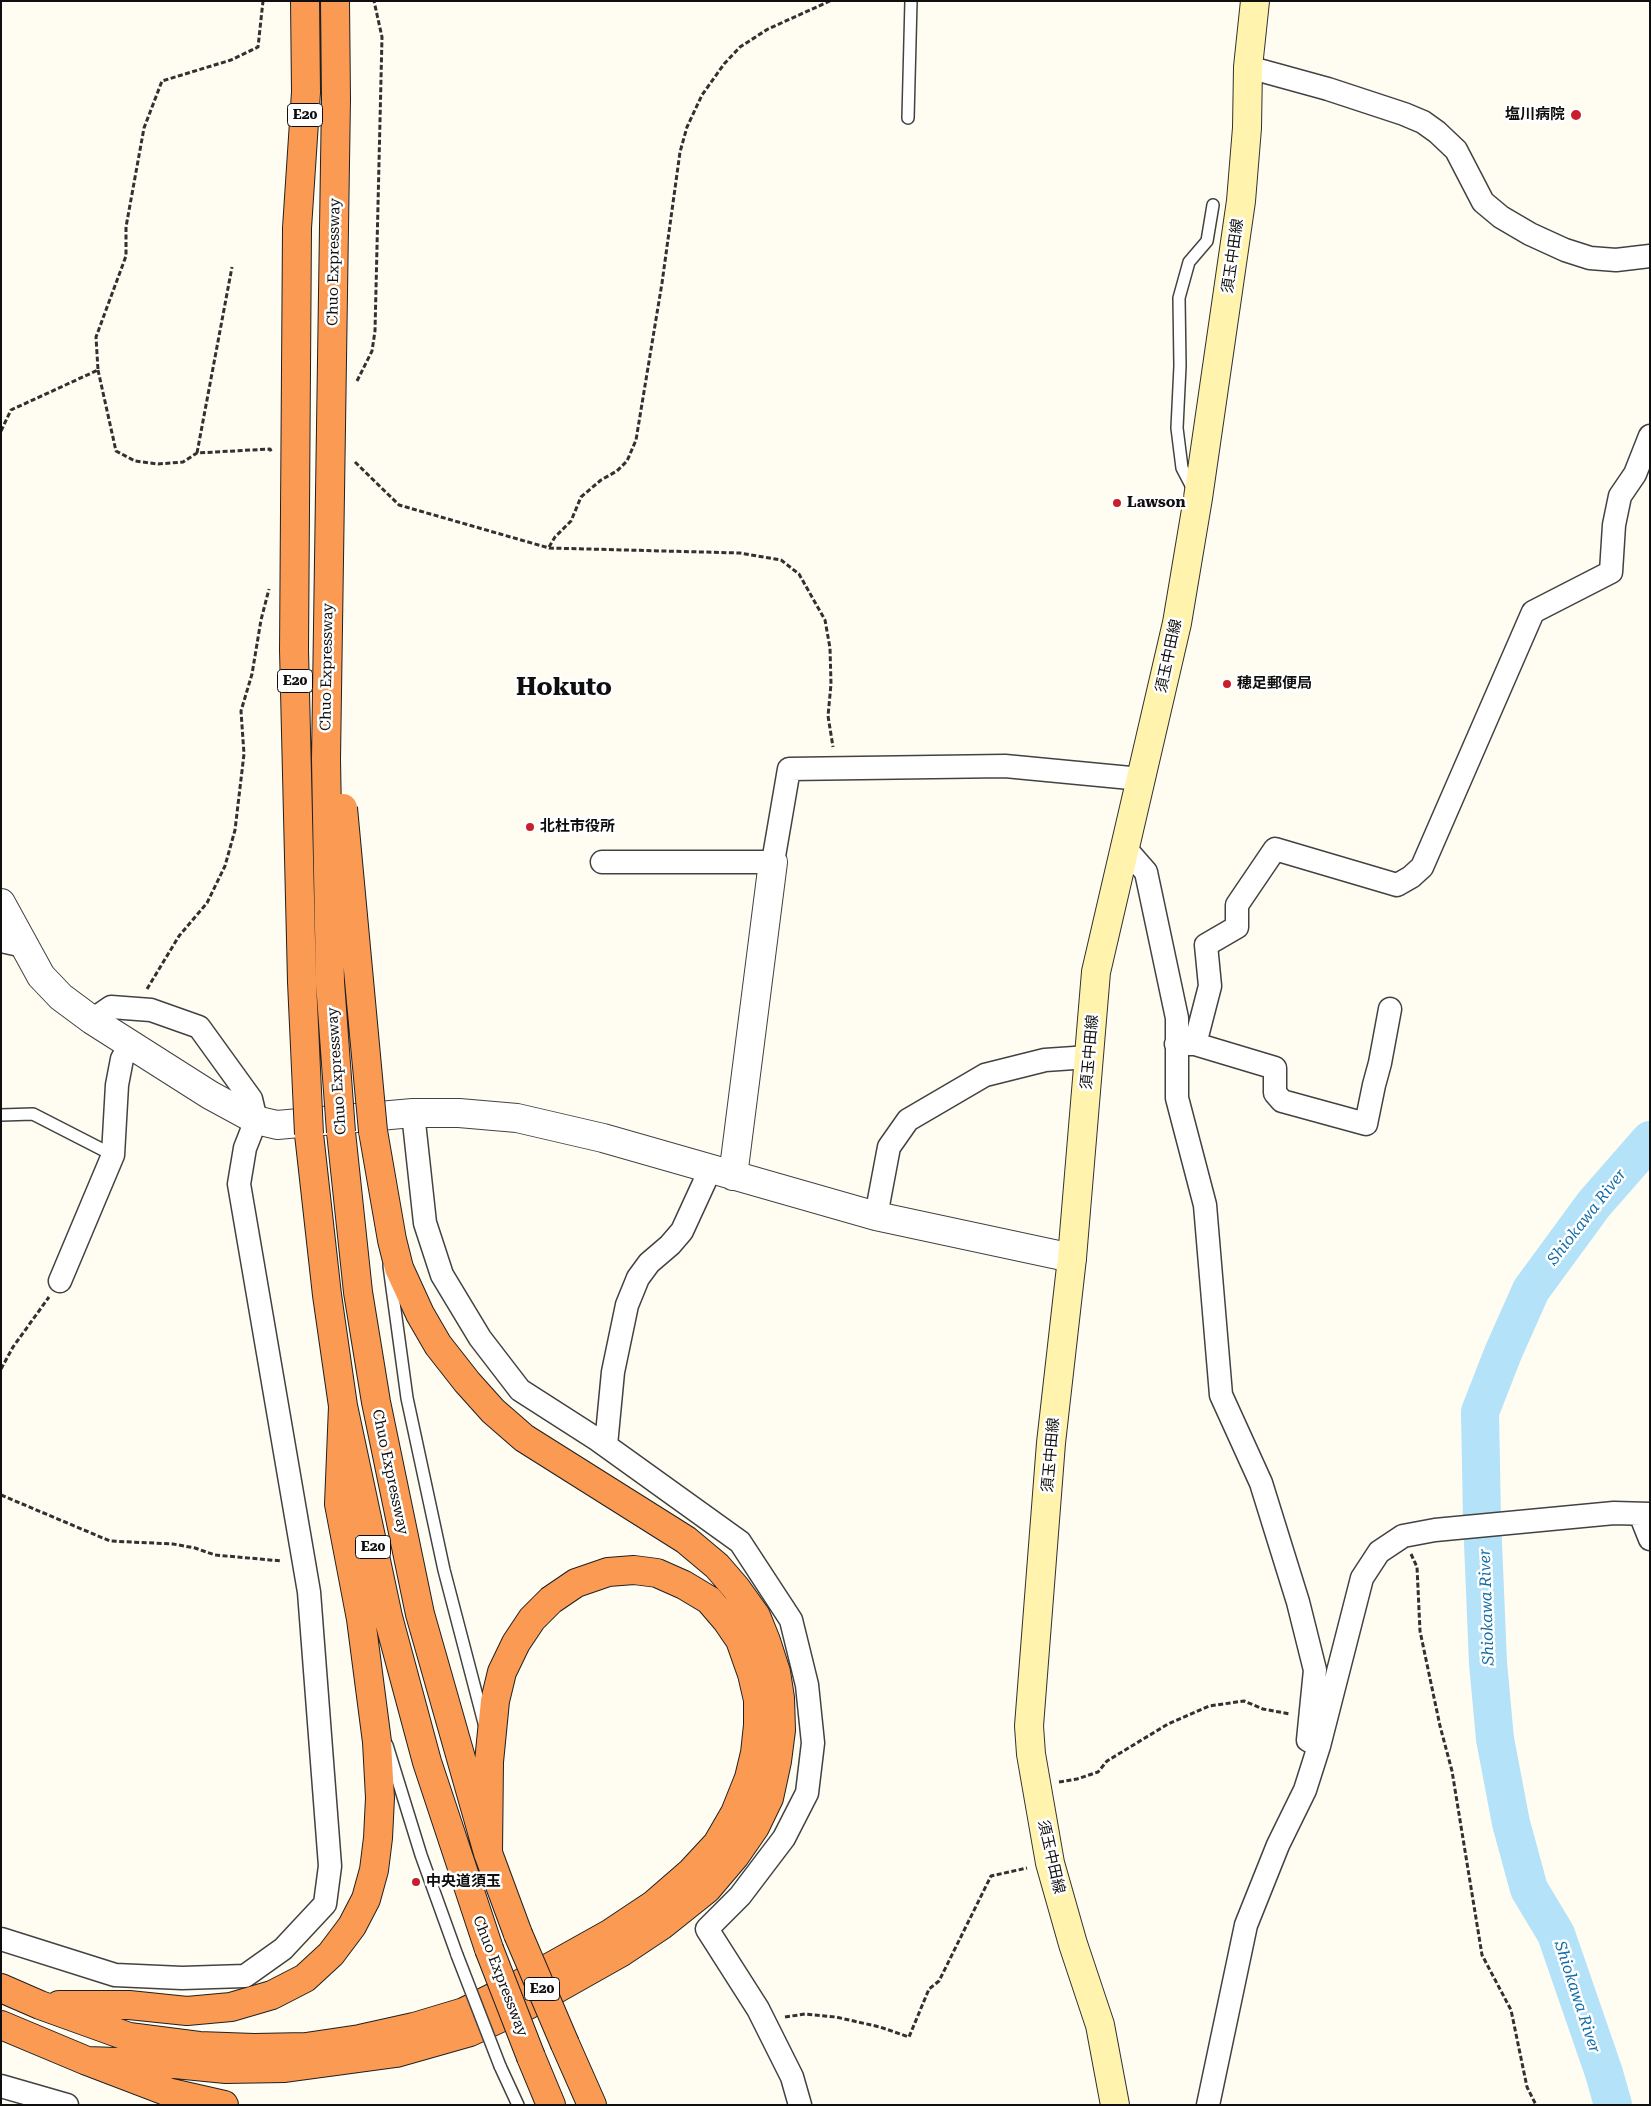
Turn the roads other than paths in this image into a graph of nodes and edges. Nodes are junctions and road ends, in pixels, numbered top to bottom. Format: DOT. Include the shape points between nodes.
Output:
graph roads {
  1 [pos="305,1"];
  2 [pos="336,1"];
  3 [pos="911,1"];
  4 [pos="1255,1"];
  5 [pos="1248,68"];
  6 [pos="908,118"];
  7 [pos="1213,205"];
  8 [pos="1650,256"];
  9 [pos="1650,436"];
  10 [pos="1198,498"];
  11 [pos="326,652"];
  12 [pos="1141,779"];
  13 [pos="1125,848"];
  14 [pos="602,862"];
  15 [pos="773,862"];
  16 [pos="1,903"];
  17 [pos="12,944"];
  18 [pos="1390,1009"];
  19 [pos="92,1020"];
  20 [pos="1185,1044"];
  21 [pos="130,1045"];
  22 [pos="1090,1057"];
  23 [pos="413,1113"];
  24 [pos="1,1115"];
  25 [pos="256,1120"];
  26 [pos="112,1155"];
  27 [pos="721,1173"];
  28 [pos="876,1216"];
  29 [pos="391,1235"];
  30 [pos="1072,1258"];
  31 [pos="60,1281"];
  32 [pos="343,1406"];
  33 [pos="606,1445"];
  34 [pos="1645,1514"];
  35 [pos="1650,1539"];
  36 [pos="371,1692"];
  37 [pos="1319,1746"];
  38 [pos="490,1748"];
  39 [pos="488,1853"];
  40 [pos="1,1939"];
  41 [pos="1,1988"];
  42 [pos="40,2006"];
  43 [pos="1,2025"];
  44 [pos="87,2060"];
  45 [pos="1,2086"];
  46 [pos="67,2105"];
  47 [pos="224,2105"];
  48 [pos="518,2105"];
  49 [pos="551,2105"];
  50 [pos="592,2105"];
  51 [pos="800,2105"];
  52 [pos="1115,2105"];
  53 [pos="1208,2105"];
  1 -- 32 [label="highway, Chuo Expressway / E20, bridge" via="306,92 297,228 294,650 302,982 309,1134"];
  2 -- 11 [label="highway, Chuo Expressway / E20, bridge"];
  3 -- 6 [label="lane"];
  4 -- 5 [label="main road, 須玉中田線"];
  5 -- 8 [label="street" via="1328,89 1423,122 1456,150 1483,202 1501,217 1564,250 1590,258 1616,260"];
  5 -- 10 [label="main road, 須玉中田線" via="1241,201"];
  7 -- 10 [label="lane" via="1207,241 1189,262 1178,298 1180,366 1177,428 1182,468"];
  9 -- 20 [label="street" via="1636,474 1620,496 1614,525 1611,572 1533,612 1422,867 1397,885 1275,849 1237,905 1237,927 1206,945 1210,986"];
  10 -- 12 [label="main road, 須玉中田線" via="1176,623"];
  11 -- 29 [label="highway, bridge" via="373,1131"];
  11 -- 39 [label="highway, Chuo Expressway / E20, bridge" via="330,982 341,1132 358,1292 376,1402 420,1614"];
  12 -- 13 [label="main road, 須玉中田線"];
  12 -- 15 [label="street" via="1005,766 789,769"];
  13 -- 20 [label="street" via="1146,872"];
  13 -- 22 [label="main road, 須玉中田線" via="1096,972"];
  14 -- 15 [label="street"];
  15 -- 27 [label="street"];
  16 -- 17 [label="street"];
  17 -- 19 [label="street" via="62,997"];
  18 -- 20 [label="street" via="1366,1124 1282,1101 1275,1093 1275,1068"];
  19 -- 21 [label="street"];
  19 -- 25 [label="street" via="111,1008 136,1009 151,1010 199,1027 251,1099"];
  20 -- 37 [label="street" via="1177,1098 1205,1205 1221,1395 1261,1483 1298,1602 1315,1670 1308,1740"];
  21 -- 25 [label="street"];
  21 -- 26 [label="street" via="122,1059 117,1084"];
  22 -- 28 [label="street" via="1045,1060 985,1075 908,1120 889,1147"];
  22 -- 30 [label="main road, 須玉中田線"];
  23 -- 25 [label="street" via="277,1125"];
  23 -- 27 [label="street" via="517,1118 603,1138"];
  23 -- 33 [label="street" via="425,1223 442,1275 480,1338 520,1390"];
  24 -- 26 [label="lane" via="34,1114"];
  25 -- 40 [label="street" via="245,1148 239,1184 309,1592 330,1866 325,1904 283,1949 245,1976 115,1975"];
  26 -- 31 [label="street"];
  27 -- 28 [label="street"];
  27 -- 33 [label="street" via="682,1232 638,1278 627,1305 613,1372"];
  28 -- 30 [label="street"];
  29 -- 38 [label="lane" via="389,1272 407,1398 444,1570"];
  29 -- 44 [label="highway" via="399,1268 420,1314 438,1345 493,1411 524,1438 686,1540 717,1566 756,1616 776,1672 780,1698 781,1730 768,1798 755,1827 735,1856 707,1889 662,1925 620,1953 526,2006 470,2032 396,2053 285,2068 226,2069"];
  30 -- 52 [label="main road, 須玉中田線" via="1051,1443 1029,1726 1050,1863 1100,2026"];
  32 -- 36 [label="highway" via="339,1504"];
  32 -- 49 [label="highway, Chuo Expressway / E20, bridge" via="390,1626 427,1762 489,1949"];
  33 -- 51 [label="street" via="740,1542 791,1620 807,1686 813,1743 807,1793 784,1838 740,1896 707,1929 758,2009 792,2077"];
  34 -- 35 [label="street"];
  34 -- 37 [label="street" via="1614,1513 1434,1530 1403,1536 1379,1552 1362,1578"];
  36 -- 42 [label="highway" via="380,1798 374,1870 366,1899 352,1926 331,1954 305,1978 272,1995 231,2007 187,2010 129,2005"];
  36 -- 48 [label="lane, bridge" via="421,1855 500,2066"];
  37 -- 53 [label="street" via="1304,1790 1246,1925"];
  38 -- 39 [label="highway"];
  38 -- 42 [label="highway" via="502,1672 516,1643 550,1600 576,1583 608,1572 634,1570 657,1574 684,1584 709,1600 740,1640 758,1700 755,1753 735,1813 717,1844 654,1905 518,1985 464,2012 414,2027 306,2047 199,2046 129,2037"];
  39 -- 50 [label="highway, Chuo Expressway / E20, bridge" via="518,1934"];
  41 -- 42 [label="highway"];
  43 -- 44 [label="highway"];
  44 -- 47 [label="highway" via="171,2093"];
  45 -- 46 [label="street"];
}
